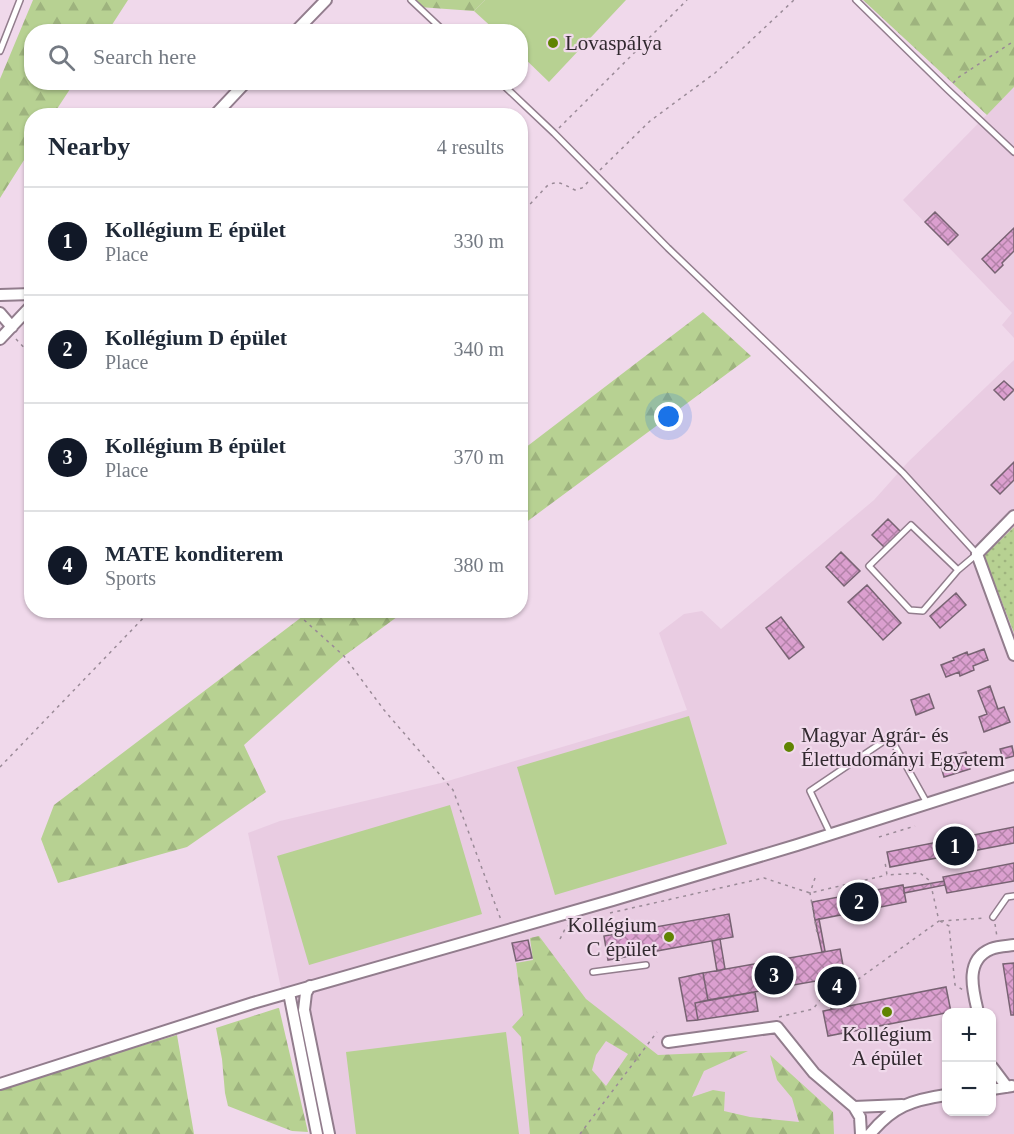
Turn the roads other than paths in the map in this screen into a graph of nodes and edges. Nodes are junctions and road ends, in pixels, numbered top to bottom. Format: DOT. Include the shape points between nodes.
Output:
graph roads {
  1 [pos="20,0"];
  2 [pos="326,0"];
  3 [pos="411,0"];
  4 [pos="856,0"];
  5 [pos="303,24"];
  6 [pos="436,24"];
  7 [pos="0,51"];
  8 [pos="238,90"];
  9 [pos="508,90"];
  10 [pos="222,108"];
  11 [pos="528,108"];
  12 [pos="528,108"];
  13 [pos="1014,152"];
  14 [pos="24,294"];
  15 [pos="0,295"];
  16 [pos="0,313"];
  17 [pos="24,314"];
  18 [pos="7,332"];
  19 [pos="1014,516"];
  20 [pos="977,554"];
  21 [pos="958,570"];
  22 [pos="1014,655"];
  23 [pos="1014,776"];
  24 [pos="927,803"];
  25 [pos="831,834"];
  26 [pos="1014,896"];
  27 [pos="993,917"];
  28 [pos="1014,945"];
  29 [pos="646,965"];
  30 [pos="592,972"];
  31 [pos="310,986"];
  32 [pos="290,993"];
  33 [pos="977,1008"];
  34 [pos="668,1042"];
  35 [pos="996,1071"];
  36 [pos="0,1084"];
  37 [pos="1011,1087"];
  38 [pos="996,1089"];
  39 [pos="942,1096"];
  40 [pos="903,1105"];
  41 [pos="854,1107"];
  42 [pos="317,1134"];
  43 [pos="329,1134"];
  44 [pos="861,1134"];
  45 [pos="870,1134"];
  1 -- 7 [label="lane"];
  2 -- 5 [label="street"];
  3 -- 6 [label="lane"];
  4 -- 13 [label="lane"];
  8 -- 10 [label="street"];
  9 -- 11 [label="lane"];
  12 -- 20 [label="lane" via="903,473"];
  14 -- 15 [label="street"];
  16 -- 18 [label="street"];
  17 -- 18 [label="street"];
  19 -- 20 [label="street"];
  20 -- 21 [label="lane"];
  20 -- 22 [label="street"];
  21 -- 21 [label="lane" via="923,611 917,611 910,610 869,566 911,525"];
  23 -- 24 [label="street"];
  24 -- 25 [label="street"];
  24 -- 25 [label="lane" via="890,737 810,791"];
  25 -- 31 [label="street"];
  26 -- 27 [label="lane" via="1006,897"];
  28 -- 33 [label="street" via="990,949 974,967 972,982"];
  29 -- 30 [label="lane"];
  31 -- 32 [label="street"];
  31 -- 43 [label="street" via="304,1010"];
  32 -- 36 [label="street"];
  32 -- 42 [label="street"];
  34 -- 41 [label="street" via="777,1027 814,1073"];
  35 -- 37 [label="street"];
  37 -- 38 [label="street"];
  39 -- 40 [label="street"];
  40 -- 41 [label="street"];
  40 -- 45 [label="street"];
  41 -- 44 [label="street" via="860,1117"];
}
